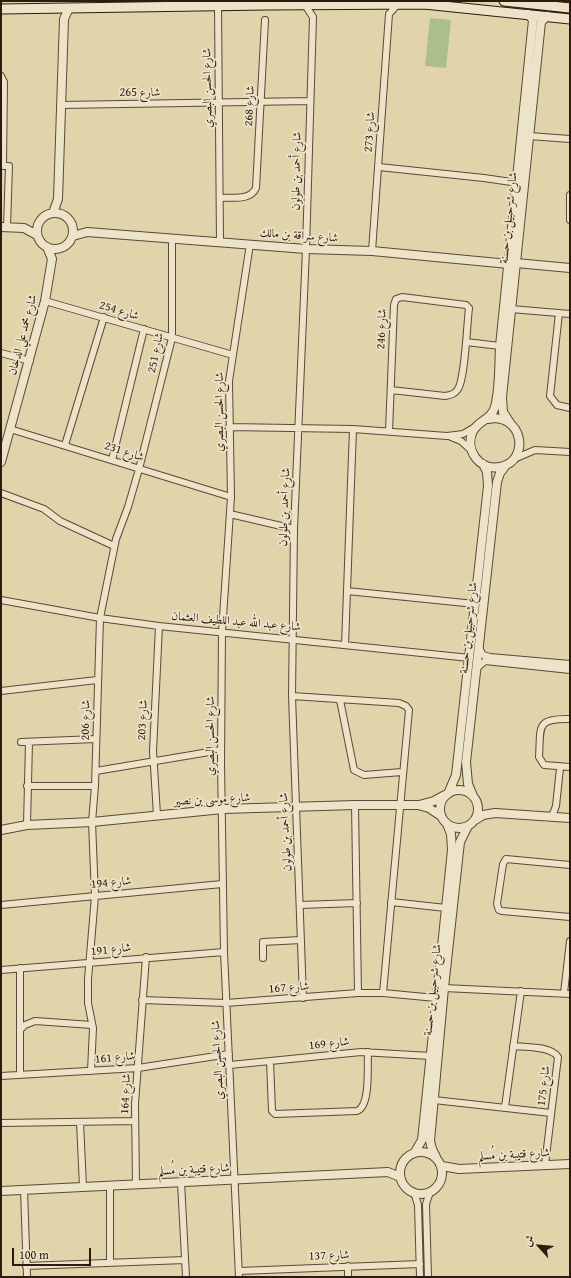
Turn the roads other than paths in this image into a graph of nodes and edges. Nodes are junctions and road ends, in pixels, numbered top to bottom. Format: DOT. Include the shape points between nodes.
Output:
graph roads {
  1 [pos="158,1"];
  2 [pos="481,1"];
  3 [pos="504,1"];
  4 [pos="197,3"];
  5 [pos="378,4"];
  6 [pos="398,4"];
  7 [pos="439,4"];
  8 [pos="550,4"];
  9 [pos="218,5"];
  10 [pos="304,5"];
  11 [pos="322,5"];
  12 [pos="147,7"];
  13 [pos="56,8"];
  14 [pos="69,8"];
  15 [pos="570,8"];
  16 [pos="1,10"];
  17 [pos="389,14"];
  18 [pos="528,14"];
  19 [pos="547,16"];
  20 [pos="313,17"];
  21 [pos="570,18"];
  22 [pos="64,19"];
  23 [pos="265,20"];
  24 [pos="1,76"];
  25 [pos="310,101"];
  26 [pos="262,103"];
  27 [pos="220,104"];
  28 [pos="61,105"];
  29 [pos="529,136"];
  30 [pos="570,139"];
  31 [pos="4,166"];
  32 [pos="379,168"];
  33 [pos="518,183"];
  34 [pos="570,195"];
  35 [pos="221,198"];
  36 [pos="58,199"];
  37 [pos="53,213"];
  38 [pos="63,214"];
  39 [pos="570,220"];
  40 [pos="39,222"];
  41 [pos="72,225"];
  42 [pos="4,227"];
  43 [pos="24,228"];
  44 [pos="87,232"];
  45 [pos="38,235"];
  46 [pos="73,236"];
  47 [pos="172,240"];
  48 [pos="220,243"];
  49 [pos="250,244"];
  50 [pos="47,247"];
  51 [pos="60,248"];
  52 [pos="306,249"];
  53 [pos="372,251"];
  54 [pos="52,259"];
  55 [pos="513,264"];
  56 [pos="570,268"];
  57 [pos="45,301"];
  58 [pos="512,309"];
  59 [pos="559,313"];
  60 [pos="570,314"];
  61 [pos="104,317"];
  62 [pos="144,330"];
  63 [pos="172,338"];
  64 [pos="466,342"];
  65 [pos="500,346"];
  66 [pos="1,353"];
  67 [pos="233,355"];
  68 [pos="30,361"];
  69 [pos="391,390"];
  70 [pos="570,408"];
  71 [pos="488,419"];
  72 [pos="511,424"];
  73 [pos="477,425"];
  74 [pos="229,428"];
  75 [pos="10,429"];
  76 [pos="298,429"];
  77 [pos="353,429"];
  78 [pos="389,431"];
  79 [pos="447,436"];
  80 [pos="65,445"];
  81 [pos="472,451"];
  82 [pos="2,452"];
  83 [pos="570,452"];
  84 [pos="112,460"];
  85 [pos="1,462"];
  86 [pos="509,462"];
  87 [pos="483,464"];
  88 [pos="139,469"];
  89 [pos="1,493"];
  90 [pos="230,497"];
  91 [pos="230,514"];
  92 [pos="294,529"];
  93 [pos="114,546"];
  94 [pos="347,591"];
  95 [pos="1,600"];
  96 [pos="475,604"];
  97 [pos="100,618"];
  98 [pos="159,626"];
  99 [pos="222,632"];
  100 [pos="293,639"];
  101 [pos="345,645"];
  102 [pos="479,648"];
  103 [pos="470,658"];
  104 [pos="570,664"];
  105 [pos="476,669"];
  106 [pos="570,670"];
  107 [pos="98,680"];
  108 [pos="1,691"];
  109 [pos="292,696"];
  110 [pos="340,700"];
  111 [pos="570,719"];
  112 [pos="96,739"];
  113 [pos="20,742"];
  114 [pos="29,742"];
  115 [pos="221,750"];
  116 [pos="153,761"];
  117 [pos="570,767"];
  118 [pos="560,768"];
  119 [pos="96,771"];
  120 [pos="402,772"];
  121 [pos="28,786"];
  122 [pos="95,786"];
  123 [pos="446,794"];
  124 [pos="474,797"];
  125 [pos="355,805"];
  126 [pos="400,805"];
  127 [pos="418,805"];
  128 [pos="296,807"];
  129 [pos="223,810"];
  130 [pos="495,813"];
  131 [pos="157,815"];
  132 [pos="441,816"];
  133 [pos="552,816"];
  134 [pos="570,818"];
  135 [pos="475,820"];
  136 [pos="92,822"];
  137 [pos="447,824"];
  138 [pos="27,825"];
  139 [pos="468,826"];
  140 [pos="3,827"];
  141 [pos="570,865"];
  142 [pos="222,884"];
  143 [pos="95,896"];
  144 [pos="391,902"];
  145 [pos="357,903"];
  146 [pos="1,905"];
  147 [pos="300,905"];
  148 [pos="446,908"];
  149 [pos="570,917"];
  150 [pos="301,940"];
  151 [pos="570,941"];
  152 [pos="224,952"];
  153 [pos="146,957"];
  154 [pos="263,958"];
  155 [pos="90,963"];
  156 [pos="20,968"];
  157 [pos="1,970"];
  158 [pos="444,988"];
  159 [pos="520,991"];
  160 [pos="358,993"];
  161 [pos="383,993"];
  162 [pos="567,993"];
  163 [pos="303,998"];
  164 [pos="436,998"];
  165 [pos="142,1000"];
  166 [pos="226,1003"];
  167 [pos="92,1025"];
  168 [pos="20,1030"];
  169 [pos="513,1046"];
  170 [pos="368,1052"];
  171 [pos="229,1054"];
  172 [pos="431,1056"];
  173 [pos="270,1061"];
  174 [pos="230,1065"];
  175 [pos="138,1068"];
  176 [pos="91,1071"];
  177 [pos="20,1075"];
  178 [pos="1,1076"];
  179 [pos="434,1100"];
  180 [pos="505,1108"];
  181 [pos="552,1113"];
  182 [pos="135,1121"];
  183 [pos="80,1122"];
  184 [pos="1,1123"];
  185 [pos="415,1152"];
  186 [pos="436,1157"];
  187 [pos="402,1164"];
  188 [pos="570,1164"];
  189 [pos="545,1165"];
  190 [pos="442,1166"];
  191 [pos="459,1169"];
  192 [pos="388,1172"];
  193 [pos="400,1177"];
  194 [pos="442,1178"];
  195 [pos="234,1180"];
  196 [pos="181,1182"];
  197 [pos="136,1185"];
  198 [pos="110,1186"];
  199 [pos="83,1187"];
  200 [pos="24,1190"];
  201 [pos="1,1191"];
  202 [pos="414,1192"];
  203 [pos="430,1192"];
  204 [pos="185,1260"];
  205 [pos="110,1263"];
  206 [pos="420,1264"];
  207 [pos="26,1266"];
  208 [pos="348,1266"];
  209 [pos="239,1274"];
  210 [pos="27,1277"];
  211 [pos="186,1277"];
  212 [pos="348,1277"];
  213 [pos="420,1277"];
  214 [pos="428,1277"];
  1 -- 12 [label="main road"];
  2 -- 7 [label="main road" via="480,4"];
  3 -- 8 [label="main road"];
  4 -- 9 [label="main road"];
  4 -- 12 [label="main road"];
  5 -- 6 [label="main road"];
  5 -- 11 [label="main road"];
  5 -- 17 [label="street"];
  6 -- 7 [label="main road"];
  6 -- 17 [label="street"];
  7 -- 18 [label="main road"];
  8 -- 15 [label="main road"];
  9 -- 10 [label="main road"];
  9 -- 27 [label="street, شارع الحسن البصري"];
  10 -- 11 [label="main road"];
  10 -- 20 [label="street"];
  11 -- 20 [label="street"];
  12 -- 14 [label="main road"];
  13 -- 14 [label="main road"];
  13 -- 16 [label="main road"];
  13 -- 22 [label="street"];
  14 -- 22 [label="street"];
  17 -- 32 [label="street, شارع 273"];
  18 -- 19 [label="main road"];
  18 -- 33 [label="street, شارع شرحبيل بن حسنة" via="533,20"];
  19 -- 21 [label="main road"];
  19 -- 29 [label="street, شارع شرحبيل بن حسنة" via="541,22"];
  20 -- 25 [label="street, شارع أحمد بن طولون"];
  22 -- 28 [label="street"];
  23 -- 26 [label="street, شارع 268"];
  24 -- 31 [label="street" via="4,82"];
  25 -- 26 [label="street, شارع 265"];
  25 -- 52 [label="street, شارع أحمد بن طولون"];
  26 -- 27 [label="street, شارع 265"];
  26 -- 35 [label="street, شارع 268" via="257,183 254,193 247,197"];
  27 -- 28 [label="street, شارع 265"];
  27 -- 35 [label="street, شارع الحسن البصري"];
  28 -- 36 [label="street"];
  29 -- 30 [label="street"];
  29 -- 55 [label="street, شارع شرحبيل بن حسنة"];
  31 -- 42 [label="street"];
  32 -- 33 [label="street"];
  32 -- 53 [label="street, شارع 273"];
  33 -- 55 [label="street, شارع شرحبيل بن حسنة"];
  34 -- 39 [label="street"];
  35 -- 48 [label="street, شارع الحسن البصري"];
  36 -- 37 [label="street"];
  36 -- 38 [label="street"];
  37 -- 38 [label="street"];
  37 -- 40 [label="street" via="43,217"];
  38 -- 41 [label="street"];
  40 -- 43 [label="street"];
  40 -- 45 [label="street"];
  41 -- 44 [label="street, شارع سراقة بن مالك"];
  41 -- 46 [label="street"];
  42 -- 43 [label="street"];
  43 -- 45 [label="street"];
  44 -- 46 [label="street, شارع سراقة بن مالك"];
  44 -- 47 [label="street, شارع سراقة بن مالك"];
  45 -- 50 [label="street" via="41,243"];
  46 -- 51 [label="street" via="67,245"];
  47 -- 48 [label="street, شارع سراقة بن مالك"];
  47 -- 63 [label="street, شارع 251"];
  48 -- 49 [label="street, شارع سراقة بن مالك"];
  49 -- 52 [label="street, شارع سراقة بن مالك"];
  49 -- 67 [label="street, شارع الحسن البصري"];
  50 -- 51 [label="street"];
  50 -- 54 [label="street"];
  51 -- 54 [label="street, شارع محمد علي الدخان"];
  52 -- 53 [label="street, شارع سراقة بن مالك"];
  52 -- 76 [label="street, شارع أحمد بن طولون"];
  53 -- 55 [label="street, شارع سراقة بن مالك"];
  54 -- 57 [label="street, شارع محمد علي الدخان"];
  55 -- 56 [label="street, شارع سراقة بن مالك"];
  55 -- 58 [label="street, شارع شرحبيل بن حسنة"];
  55 -- 65 [label="street, شارع شرحبيل بن حسنة"];
  57 -- 61 [label="street, شارع 254"];
  57 -- 68 [label="street, شارع محمد علي الدخان"];
  58 -- 59 [label="street"];
  58 -- 72 [label="street, شارع شرحبيل بن حسنة" via="502,407"];
  59 -- 60 [label="street"];
  59 -- 70 [label="street" via="550,396 557,405"];
  61 -- 62 [label="street, شارع 254"];
  61 -- 80 [label="street"];
  62 -- 63 [label="street, شارع 254"];
  62 -- 84 [label="street"];
  63 -- 67 [label="street, شارع 254"];
  63 -- 88 [label="street, شارع 251"];
  64 -- 65 [label="street"];
  64 -- 69 [label="street" via="461,384 455,393 445,396"];
  64 -- 69 [label="street, شارع 246" via="469,308 466,305 402,297 396,299"];
  65 -- 71 [label="street, شارع شرحبيل بن حسنة" via="497,397"];
  66 -- 68 [label="street"];
  67 -- 74 [label="street, شارع الحسن البصري" via="229,381"];
  68 -- 75 [label="street, شارع محمد علي الدخان"];
  69 -- 78 [label="street, شارع 246"];
  71 -- 72 [label="street" via="497,418"];
  71 -- 73 [label="street"];
  72 -- 86 [label="street" via="516,430 519,442 516,454"];
  73 -- 79 [label="street" via="463,434"];
  73 -- 81 [label="street" via="471,437"];
  74 -- 76 [label="street"];
  74 -- 90 [label="street, شارع الحسن البصري"];
  75 -- 80 [label="street, شارع 231"];
  75 -- 82 [label="street, شارع محمد علي الدخان"];
  76 -- 77 [label="street"];
  76 -- 92 [label="street, شارع أحمد بن طولون"];
  77 -- 78 [label="street"];
  77 -- 94 [label="street"];
  78 -- 79 [label="street"];
  79 -- 81 [label="street" via="461,441"];
  80 -- 84 [label="street, شارع 231"];
  81 -- 87 [label="street"];
  82 -- 85 [label="street, شارع محمد علي الدخان"];
  83 -- 86 [label="street" via="535,450"];
  84 -- 88 [label="street, شارع 231"];
  86 -- 87 [label="street" via="495,467"];
  86 -- 102 [label="street, شارع شرحبيل بن حسنة" via="500,473 497,482"];
  87 -- 96 [label="street, شارع شرحبيل بن حسنة" via="487,472 488,486"];
  88 -- 90 [label="street, شارع 231"];
  88 -- 93 [label="street, شارع 251"];
  89 -- 93 [label="street" via="44,509 60,521"];
  90 -- 91 [label="street, شارع الحسن البصري"];
  91 -- 92 [label="street"];
  91 -- 99 [label="street, شارع الحسن البصري"];
  92 -- 100 [label="street, شارع أحمد بن طولون"];
  93 -- 97 [label="street, شارع 206"];
  94 -- 96 [label="street"];
  94 -- 101 [label="street"];
  95 -- 97 [label="street, شارع عبد الله عبد اللطيف العثمان"];
  96 -- 103 [label="street, شارع شرحبيل بن حسنة"];
  97 -- 98 [label="street, شارع عبد الله عبد اللطيف العثمان"];
  97 -- 107 [label="street, شارع 206"];
  98 -- 99 [label="street, شارع عبد الله عبد اللطيف العثمان"];
  98 -- 116 [label="street, شارع 203"];
  99 -- 100 [label="street, شارع عبد الله عبد اللطيف العثمان"];
  99 -- 115 [label="street, شارع الحسن البصري"];
  100 -- 101 [label="street, شارع عبد الله عبد اللطيف العثمان"];
  100 -- 109 [label="street, شارع أحمد بن طولون"];
  101 -- 103 [label="street, شارع عبد الله عبد اللطيف العثمان"];
  102 -- 104 [label="street" via="483,655 490,657"];
  102 -- 105 [label="street, شارع شرحبيل بن حسنة"];
  103 -- 123 [label="street, شارع شرحبيل بن حسنة" via="456,775"];
  105 -- 106 [label="street" via="485,661"];
  105 -- 124 [label="street, شارع شرحبيل بن حسنة" via="466,762 468,784"];
  107 -- 108 [label="street"];
  107 -- 112 [label="street, شارع 206"];
  109 -- 110 [label="street"];
  109 -- 128 [label="street, شارع أحمد بن طولون"];
  110 -- 120 [label="street" via="355,771 367,775"];
  110 -- 120 [label="street" via="399,703 408,708 410,716"];
  111 -- 118 [label="street" via="548,720 541,729 538,757 540,762"];
  112 -- 114 [label="street"];
  112 -- 119 [label="street, شارع 206"];
  113 -- 114 [label="street"];
  114 -- 121 [label="street"];
  115 -- 116 [label="street"];
  115 -- 129 [label="street, شارع الحسن البصري"];
  116 -- 119 [label="street"];
  116 -- 131 [label="street, شارع 203"];
  117 -- 118 [label="street"];
  118 -- 133 [label="street" via="556,806"];
  119 -- 122 [label="street, شارع 206"];
  120 -- 126 [label="street"];
  121 -- 122 [label="street"];
  121 -- 138 [label="street"];
  122 -- 136 [label="street, شارع 206"];
  123 -- 124 [label="street" via="453,790 463,790"];
  123 -- 127 [label="street, شارع موسى بن نصير" via="434,801"];
  123 -- 132 [label="street" via="440,807"];
  124 -- 130 [label="street" via="484,808"];
  124 -- 135 [label="street" via="478,808"];
  125 -- 126 [label="street, شارع موسى بن نصير"];
  125 -- 128 [label="street, شارع موسى بن نصير"];
  125 -- 145 [label="street"];
  126 -- 127 [label="street, شارع موسى بن نصير"];
  126 -- 144 [label="street"];
  127 -- 132 [label="street, شارع موسى بن نصير" via="429,808"];
  128 -- 129 [label="street, شارع موسى بن نصير"];
  128 -- 147 [label="street, شارع أحمد بن طولون"];
  129 -- 131 [label="street, شارع موسى بن نصير"];
  129 -- 142 [label="street, شارع الحسن البصري"];
  130 -- 133 [label="street"];
  130 -- 135 [label="street" via="483,815"];
  131 -- 136 [label="street, شارع موسى بن نصير"];
  132 -- 137 [label="street"];
  133 -- 134 [label="street"];
  135 -- 139 [label="street"];
  136 -- 138 [label="street, شارع موسى بن نصير"];
  136 -- 143 [label="street, شارع 206"];
  137 -- 139 [label="street" via="455,828"];
  137 -- 148 [label="street, شارع شرحبيل بن حسنة" via="452,845"];
  138 -- 140 [label="street, شارع موسى بن نصير"];
  139 -- 158 [label="street, شارع شرحبيل بن حسنة" via="460,842"];
  141 -- 149 [label="street" via="506,858 497,904 499,910"];
  142 -- 143 [label="street, شارع 194"];
  142 -- 152 [label="street, شارع الحسن البصري"];
  143 -- 146 [label="street, شارع 194"];
  143 -- 155 [label="street, شارع 206"];
  144 -- 148 [label="street"];
  144 -- 161 [label="street"];
  145 -- 147 [label="street"];
  145 -- 160 [label="street"];
  147 -- 150 [label="street, شارع أحمد بن طولون"];
  148 -- 164 [label="street, شارع شرحبيل بن حسنة"];
  150 -- 154 [label="street" via="262,942"];
  150 -- 163 [label="street, شارع أحمد بن طولون"];
  151 -- 162 [label="street"];
  152 -- 153 [label="street, شارع 191"];
  152 -- 166 [label="street, شارع الحسن البصري"];
  153 -- 155 [label="street, شارع 191"];
  153 -- 165 [label="street, شارع 164"];
  155 -- 156 [label="street, شارع 191"];
  155 -- 167 [label="street, شارع 206" via="88,1003"];
  156 -- 157 [label="street, شارع 191"];
  156 -- 168 [label="street"];
  158 -- 159 [label="street"];
  158 -- 179 [label="street, شارع شرحبيل بن حسنة"];
  159 -- 162 [label="street"];
  159 -- 169 [label="street"];
  160 -- 161 [label="street, شارع 167"];
  160 -- 163 [label="street, شارع 167"];
  161 -- 164 [label="street, شارع 167"];
  163 -- 166 [label="street, شارع 167"];
  164 -- 172 [label="street, شارع شرحبيل بن حسنة"];
  165 -- 166 [label="street, شارع 167"];
  165 -- 175 [label="street, شارع 164"];
  166 -- 171 [label="street, شارع الحسن البصري"];
  167 -- 168 [label="street" via="35,1021"];
  167 -- 176 [label="street, شارع 206"];
  168 -- 177 [label="street"];
  169 -- 180 [label="street"];
  169 -- 181 [label="street, شارع 175" via="544,1050 557,1055"];
  170 -- 172 [label="street, شارع 169"];
  170 -- 173 [label="street, شارع 169"];
  170 -- 173 [label="street" via="366,1100 360,1110 274,1114"];
  171 -- 174 [label="street, شارع الحسن البصري"];
  171 -- 175 [label="street, شارع 161"];
  172 -- 185 [label="street, شارع شرحبيل بن حسنة" via="422,1140"];
  173 -- 174 [label="street, شارع 169"];
  174 -- 195 [label="street, شارع الحسن البصري"];
  175 -- 176 [label="street, شارع 161"];
  175 -- 182 [label="street, شارع 164"];
  176 -- 177 [label="street, شارع 161"];
  177 -- 178 [label="street, شارع 161"];
  179 -- 180 [label="street"];
  179 -- 186 [label="street, شارع شرحبيل بن حسنة" via="430,1143"];
  180 -- 181 [label="street"];
  181 -- 189 [label="street, شارع 175"];
  182 -- 183 [label="street"];
  182 -- 197 [label="street, شارع 164"];
  183 -- 184 [label="street"];
  183 -- 199 [label="street"];
  185 -- 186 [label="street" via="426,1152"];
  185 -- 187 [label="street"];
  186 -- 190 [label="street"];
  187 -- 192 [label="street, شارع قتيبة بن مُسلم"];
  187 -- 193 [label="street"];
  188 -- 189 [label="street, شارع قتيبة بن مُسلم"];
  189 -- 191 [label="street, شارع قتيبة بن مُسلم"];
  190 -- 191 [label="street, شارع قتيبة بن مُسلم"];
  190 -- 194 [label="street"];
  191 -- 194 [label="street, شارع قتيبة بن مُسلم"];
  192 -- 193 [label="street, شارع قتيبة بن مُسلم"];
  192 -- 195 [label="street, شارع قتيبة بن مُسلم"];
  193 -- 202 [label="street" via="405,1186"];
  194 -- 203 [label="street" via="439,1185"];
  195 -- 196 [label="street, شارع قتيبة بن مُسلم"];
  195 -- 209 [label="street, شارع الحسن البصري"];
  196 -- 197 [label="street, شارع قتيبة بن مُسلم"];
  196 -- 204 [label="street"];
  197 -- 198 [label="street, شارع قتيبة بن مُسلم"];
  198 -- 199 [label="street, شارع قتيبة بن مُسلم"];
  198 -- 205 [label="street"];
  199 -- 200 [label="street, شارع قتيبة بن مُسلم"];
  200 -- 201 [label="street, شارع قتيبة بن مُسلم"];
  200 -- 207 [label="street"];
  202 -- 203 [label="street"];
  202 -- 206 [label="street" via="418,1205"];
  203 -- 214 [label="street" via="426,1204"];
  204 -- 205 [label="street"];
  204 -- 211 [label="street"];
  205 -- 207 [label="street"];
  206 -- 208 [label="street, شارع 137"];
  206 -- 213 [label="street"];
  207 -- 210 [label="street"];
  208 -- 209 [label="street, شارع 137"];
  208 -- 212 [label="street"];
}
